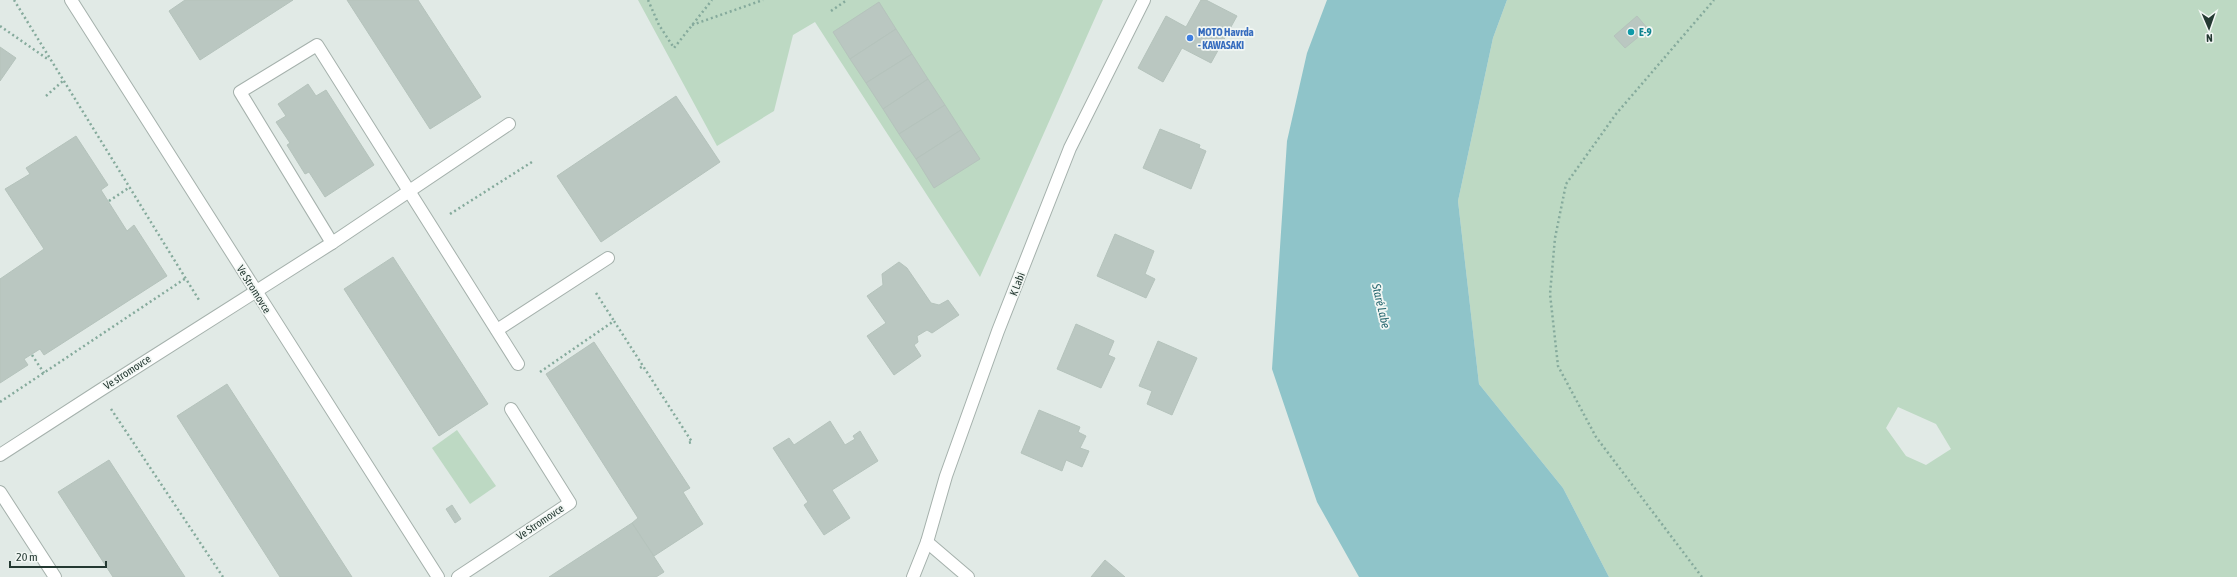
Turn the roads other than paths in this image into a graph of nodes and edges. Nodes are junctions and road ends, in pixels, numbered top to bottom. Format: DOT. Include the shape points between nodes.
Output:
graph roads {
  1 [pos="71,0"];
  2 [pos="1144,0"];
  3 [pos="509,124"];
  4 [pos="408,191"];
  5 [pos="332,243"];
  6 [pos="608,258"];
  7 [pos="255,292"];
  8 [pos="497,330"];
  9 [pos="518,364"];
  10 [pos="510,409"];
  11 [pos="0,456"];
  12 [pos="0,492"];
  13 [pos="927,542"];
  14 [pos="56,577"];
  15 [pos="438,577"];
  16 [pos="458,577"];
  17 [pos="913,577"];
  18 [pos="968,577"];
  1 -- 7 [label="street, Ve Stromovce"];
  2 -- 13 [label="street, K Labi" via="1070,148 998,331 946,476"];
  3 -- 4 [label="street, Ve stromovce"];
  4 -- 5 [label="street, Ve stromovce"];
  4 -- 5 [label="street" via="317,45 240,92"];
  4 -- 8 [label="street"];
  5 -- 7 [label="street, Ve stromovce"];
  6 -- 8 [label="street"];
  7 -- 11 [label="street, Ve stromovce" via="98,390"];
  7 -- 15 [label="street, Ve Stromovce"];
  8 -- 9 [label="street"];
  10 -- 16 [label="street, Ve Stromovce" via="570,503"];
  12 -- 14 [label="street"];
  13 -- 17 [label="street, K Labi"];
  13 -- 18 [label="street"];
}
